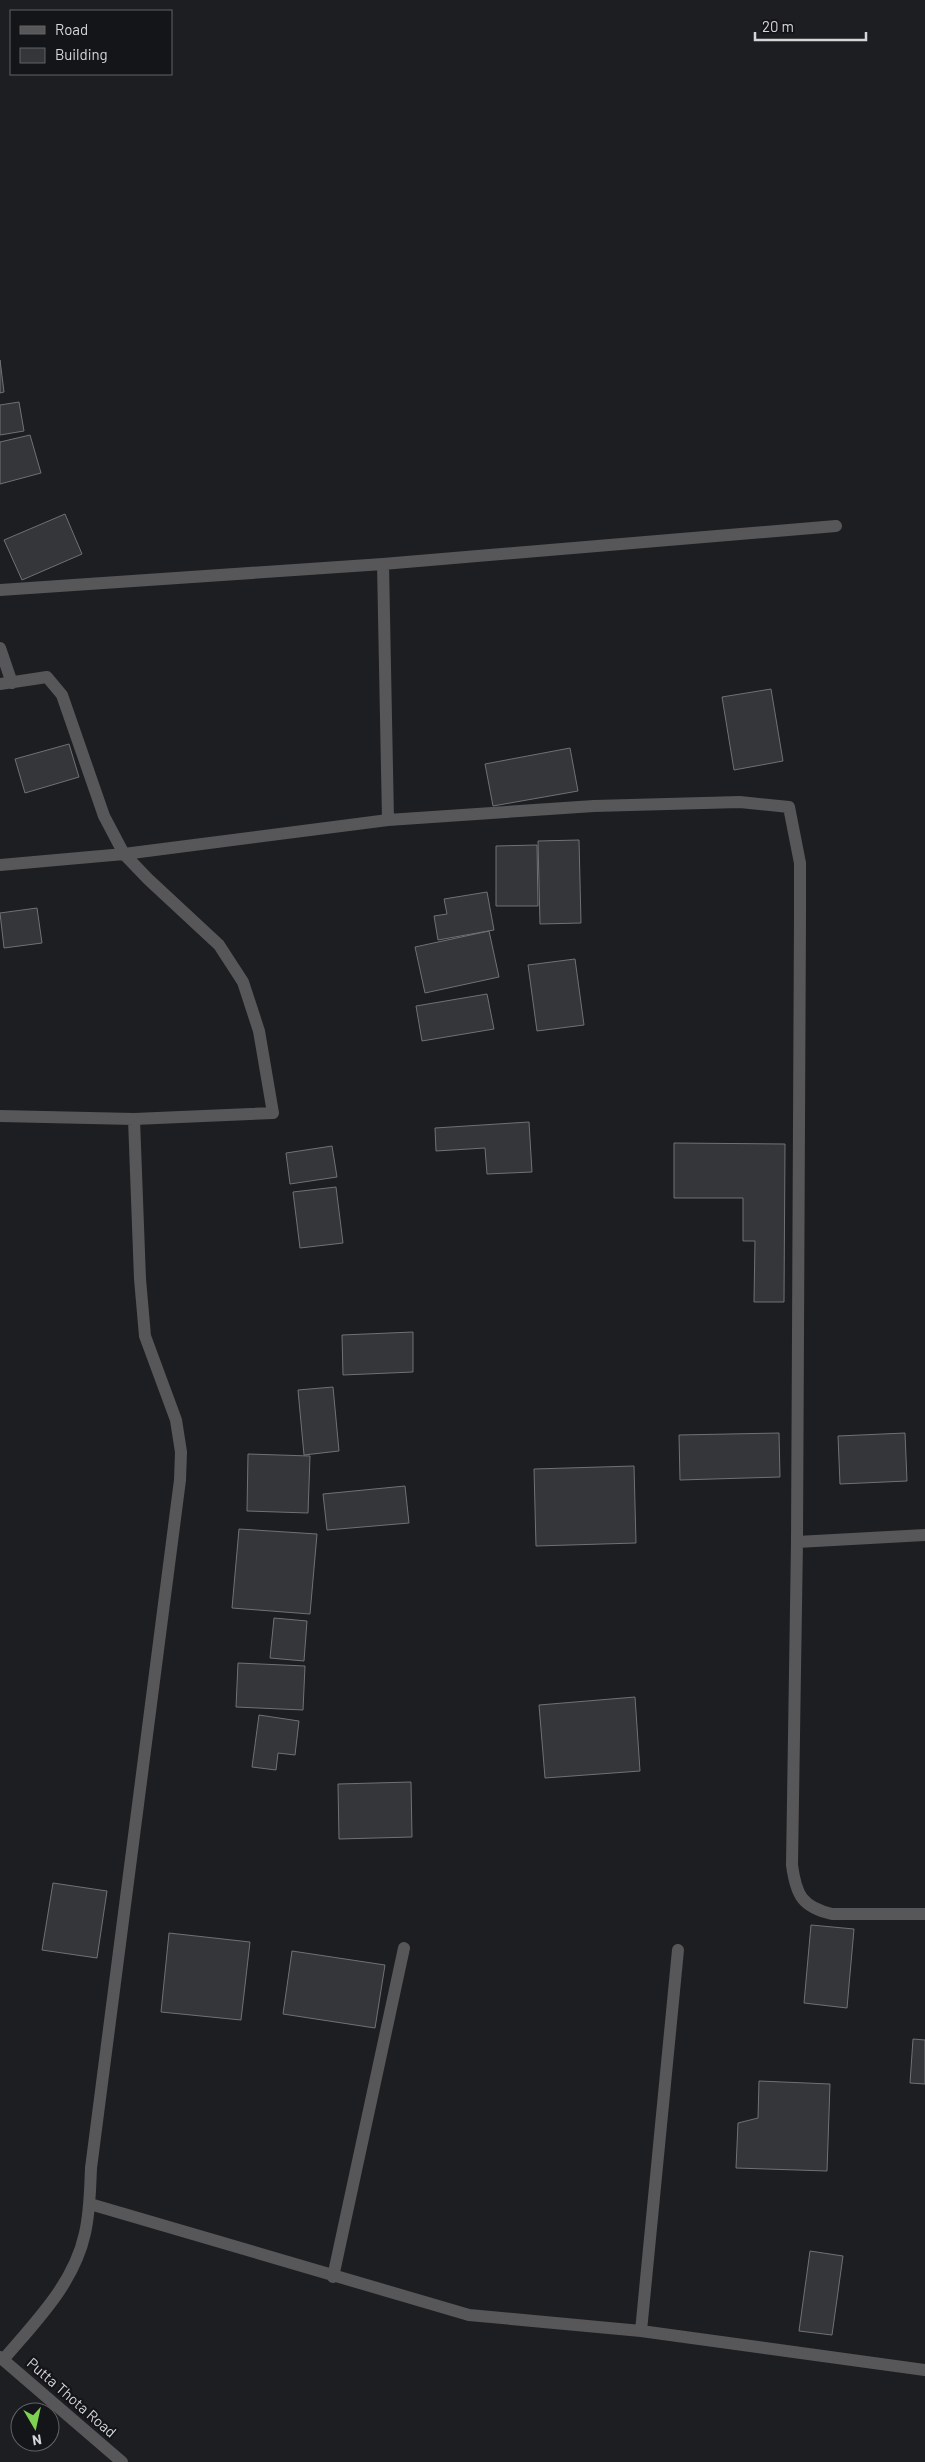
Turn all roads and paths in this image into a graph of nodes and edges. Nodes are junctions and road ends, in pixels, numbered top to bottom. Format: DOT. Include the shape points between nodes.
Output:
graph roads {
  1 [pos="836,526"];
  2 [pos="383,564"];
  3 [pos="0,590"];
  4 [pos="0,648"];
  5 [pos="6,684"];
  6 [pos="388,820"];
  7 [pos="124,854"];
  8 [pos="0,865"];
  9 [pos="0,1116"];
  10 [pos="134,1119"];
  11 [pos="925,1535"];
  12 [pos="797,1542"];
  13 [pos="925,1914"];
  14 [pos="404,1948"];
  15 [pos="678,1950"];
  16 [pos="90,2204"];
  17 [pos="333,2276"];
  18 [pos="642,2331"];
  19 [pos="2,2359"];
  20 [pos="925,2370"];
  21 [pos="122,2462"];
  1 -- 2 [label="street"];
  2 -- 3 [label="street"];
  2 -- 6 [label="street"];
  4 -- 5 [label="street"];
  5 -- 7 [label="street" via="47,677 62,696 104,816"];
  6 -- 7 [label="street"];
  6 -- 12 [label="street" via="594,806 740,802 789,807 800,863"];
  7 -- 8 [label="street"];
  7 -- 10 [label="street" via="220,945 243,982 259,1031 273,1113"];
  9 -- 10 [label="street"];
  10 -- 16 [label="street" via="145,1336 176,1420 181,1452 180,1480 91,2168"];
  11 -- 12 [label="street"];
  12 -- 13 [label="street" via="794,1885 804,1903 818,1911 832,1914"];
  14 -- 17 [label="street"];
  15 -- 18 [label="street"];
  16 -- 17 [label="street"];
  16 -- 19 [label="street" via="85,2234 74,2267 58,2295"];
  17 -- 18 [label="street" via="469,2315"];
  18 -- 20 [label="street"];
  19 -- 21 [label="street, Putta Thota Road"];
}
